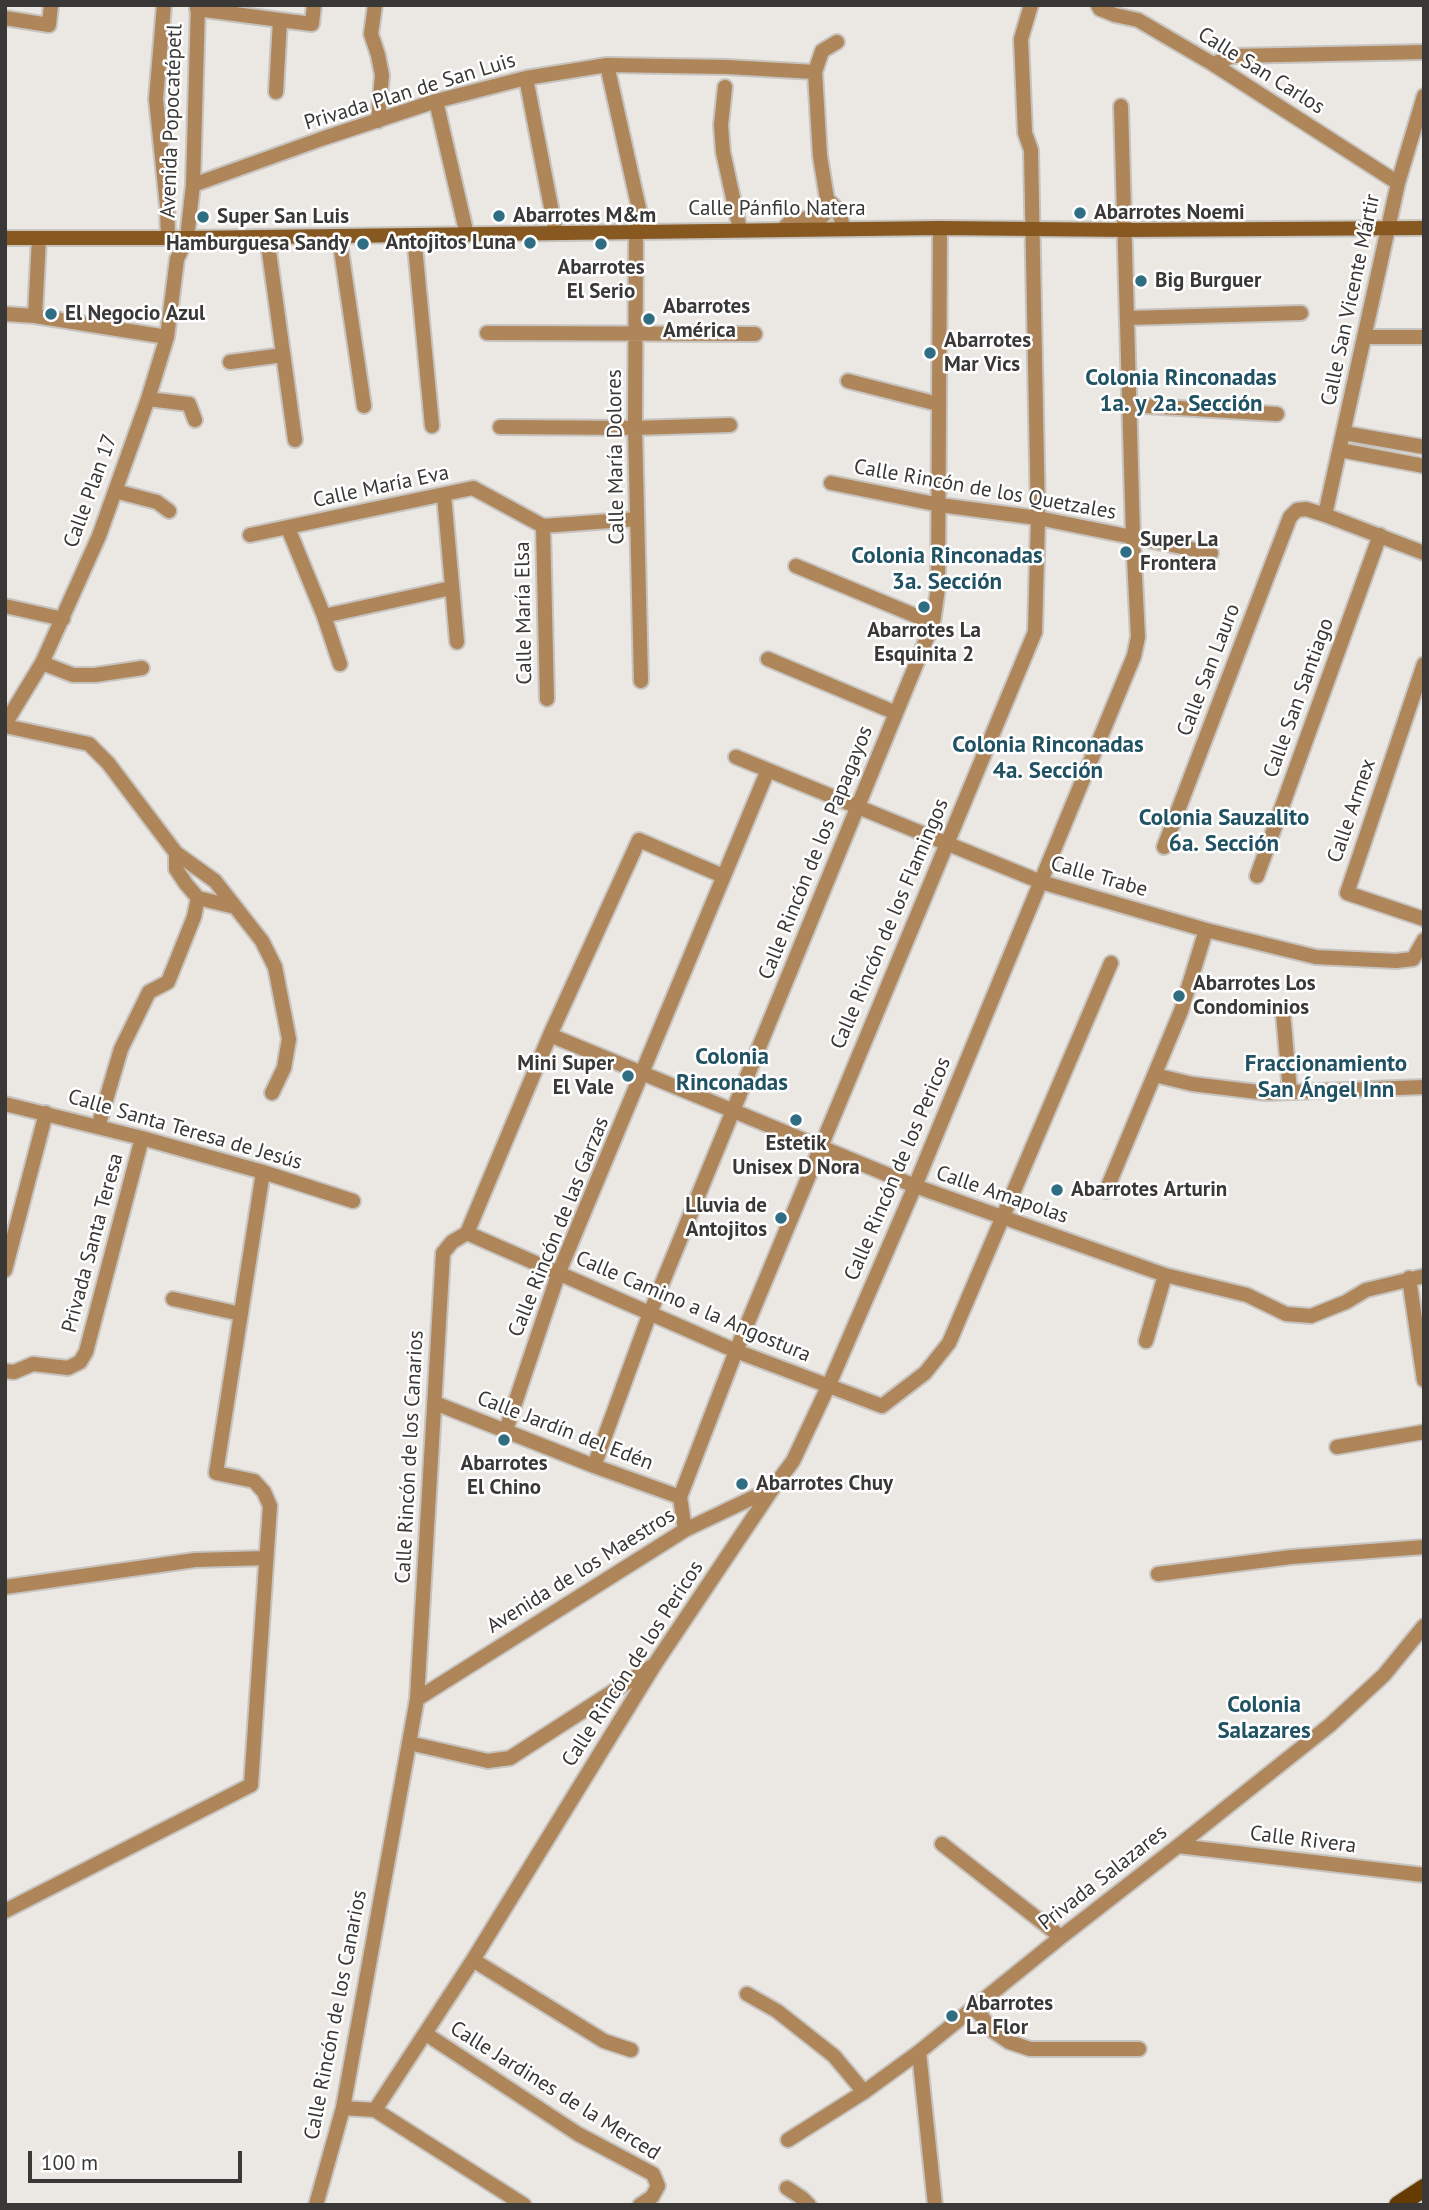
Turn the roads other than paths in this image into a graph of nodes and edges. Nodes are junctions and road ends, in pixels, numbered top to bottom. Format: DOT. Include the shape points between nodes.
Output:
graph roads {
  1 [pos="51,5"];
  2 [pos="164,5"];
  3 [pos="314,5"];
  4 [pos="374,5"];
  5 [pos="1031,5"];
  6 [pos="1098,5"];
  7 [pos="198,7"];
  8 [pos="8,14"];
  9 [pos="280,20"];
  10 [pos="836,42"];
  11 [pos="1424,52"];
  12 [pos="1213,64"];
  13 [pos="607,65"];
  14 [pos="815,72"];
  15 [pos="526,78"];
  16 [pos="724,87"];
  17 [pos="276,92"];
  18 [pos="1424,96"];
  19 [pos="436,101"];
  20 [pos="1121,106"];
  21 [pos="377,121"];
  22 [pos="1398,183"];
  23 [pos="193,186"];
  24 [pos="827,199"];
  25 [pos="167,206"];
  26 [pos="190,206"];
  27 [pos="940,228"];
  28 [pos="1389,228"];
  29 [pos="1424,228"];
  30 [pos="839,229"];
  31 [pos="740,230"];
  32 [pos="782,230"];
  33 [pos="1032,230"];
  34 [pos="1125,230"];
  35 [pos="640,231"];
  36 [pos="556,233"];
  37 [pos="467,235"];
  38 [pos="339,236"];
  39 [pos="414,236"];
  40 [pos="267,237"];
  41 [pos="5,238"];
  42 [pos="39,238"];
  43 [pos="168,238"];
  44 [pos="187,239"];
  45 [pos="177,259"];
  46 [pos="1301,313"];
  47 [pos="5,314"];
  48 [pos="35,316"];
  49 [pos="1127,318"];
  50 [pos="487,333"];
  51 [pos="755,334"];
  52 [pos="636,335"];
  53 [pos="167,337"];
  54 [pos="1364,337"];
  55 [pos="1424,337"];
  56 [pos="283,355"];
  57 [pos="230,362"];
  58 [pos="848,380"];
  59 [pos="148,398"];
  60 [pos="938,404"];
  61 [pos="1129,405"];
  62 [pos="365,406"];
  63 [pos="1278,414"];
  64 [pos="195,421"];
  65 [pos="730,425"];
  66 [pos="432,426"];
  67 [pos="500,427"];
  68 [pos="635,428"];
  69 [pos="1344,433"];
  70 [pos="295,440"];
  71 [pos="1424,447"];
  72 [pos="1340,450"];
  73 [pos="1423,462"];
  74 [pos="831,483"];
  75 [pos="114,491"];
  76 [pos="444,495"];
  77 [pos="940,505"];
  78 [pos="169,512"];
  79 [pos="1325,514"];
  80 [pos="1038,518"];
  81 [pos="637,519"];
  82 [pos="543,526"];
  83 [pos="288,528"];
  84 [pos="250,535"];
  85 [pos="1380,535"];
  86 [pos="1133,537"];
  87 [pos="1211,553"];
  88 [pos="1424,553"];
  89 [pos="796,566"];
  90 [pos="451,588"];
  91 [pos="5,606"];
  92 [pos="324,616"];
  93 [pos="63,619"];
  94 [pos="933,623"];
  95 [pos="457,642"];
  96 [pos="768,659"];
  97 [pos="42,663"];
  98 [pos="340,664"];
  99 [pos="1424,664"];
  100 [pos="142,668"];
  101 [pos="641,681"];
  102 [pos="547,699"];
  103 [pos="896,713"];
  104 [pos="5,725"];
  105 [pos="736,757"];
  106 [pos="768,770"];
  107 [pos="858,806"];
  108 [pos="947,844"];
  109 [pos="1164,847"];
  110 [pos="176,853"];
  111 [pos="723,876"];
  112 [pos="1257,876"];
  113 [pos="1041,882"];
  114 [pos="198,898"];
  115 [pos="235,906"];
  116 [pos="1424,919"];
  117 [pos="1206,930"];
  118 [pos="1424,940"];
  119 [pos="1111,962"];
  120 [pos="1283,1013"];
  121 [pos="550,1035"];
  122 [pos="643,1075"];
  123 [pos="1155,1075"];
  124 [pos="1424,1087"];
  125 [pos="1290,1092"];
  126 [pos="272,1093"];
  127 [pos="5,1104"];
  128 [pos="733,1111"];
  129 [pos="46,1113"];
  130 [pos="98,1127"];
  131 [pos="142,1138"];
  132 [pos="820,1147"];
  133 [pos="263,1172"];
  134 [pos="915,1186"];
  135 [pos="1106,1191"];
  136 [pos="353,1201"];
  137 [pos="1003,1217"];
  138 [pos="467,1233"];
  139 [pos="5,1270"];
  140 [pos="559,1272"];
  141 [pos="1165,1275"];
  142 [pos="1416,1277"];
  143 [pos="173,1299"];
  144 [pos="650,1313"];
  145 [pos="241,1314"];
  146 [pos="1146,1340"];
  147 [pos="736,1351"];
  148 [pos="5,1371"];
  149 [pos="1424,1380"];
  150 [pos="828,1387"];
  151 [pos="435,1403"];
  152 [pos="506,1430"];
  153 [pos="1424,1432"];
  154 [pos="1337,1447"];
  155 [pos="594,1466"];
  156 [pos="773,1489"];
  157 [pos="680,1497"];
  158 [pos="685,1530"];
  159 [pos="1424,1547"];
  160 [pos="267,1558"];
  161 [pos="1158,1574"];
  162 [pos="5,1587"];
  163 [pos="1424,1626"];
  164 [pos="655,1664"];
  165 [pos="417,1699"];
  166 [pos="409,1743"];
  167 [pos="942,1844"];
  168 [pos="1178,1846"];
  169 [pos="1424,1875"];
  170 [pos="5,1911"];
  171 [pos="1061,1937"];
  172 [pos="474,1960"];
  173 [pos="747,1994"];
  174 [pos="974,2007"];
  175 [pos="426,2034"];
  176 [pos="1139,2049"];
  177 [pos="631,2050"];
  178 [pos="919,2052"];
  179 [pos="864,2092"];
  180 [pos="343,2108"];
  181 [pos="375,2110"];
  182 [pos="788,2140"];
  183 [pos="787,2188"];
  184 [pos="1424,2188"];
  185 [pos="316,2205"];
  186 [pos="524,2205"];
  187 [pos="640,2205"];
  188 [pos="809,2205"];
  189 [pos="935,2205"];
  190 [pos="1398,2205"];
  1 -- 8 [label="street" via="49,25"];
  2 -- 25 [label="street, Avenida Popocatépetl" via="156,99"];
  3 -- 9 [label="street" via="312,24"];
  4 -- 21 [label="street" via="371,34 382,75"];
  5 -- 33 [label="street, Calle Rincón de los Flamingos" via="1021,39 1025,133 1031,150"];
  6 -- 12 [label="street, Calle San Carlos" via="1115,16 1138,20"];
  7 -- 9 [label="street"];
  7 -- 23 [label="street, Avenida Popocatépetl"];
  9 -- 17 [label="street"];
  10 -- 14 [label="street" via="822,51"];
  11 -- 12 [label="street" via="1233,56"];
  12 -- 22 [label="street, Calle San Carlos"];
  13 -- 14 [label="street, Privada Plan de San Luis"];
  13 -- 15 [label="street, Privada Plan de San Luis"];
  13 -- 35 [label="street, Calle María Dolores"];
  14 -- 24 [label="street"];
  15 -- 19 [label="street, Privada Plan de San Luis"];
  15 -- 36 [label="street"];
  16 -- 31 [label="street" via="723,152"];
  18 -- 22 [label="street, Calle San Vicente Mártir"];
  19 -- 21 [label="street, Privada Plan de San Luis"];
  19 -- 37 [label="street"];
  20 -- 34 [label="street, Calle Rincón de los Pericos"];
  21 -- 23 [label="street, Privada Plan de San Luis"];
  22 -- 28 [label="street, Calle San Vicente Mártir"];
  23 -- 26 [label="street, Avenida Popocatépetl"];
  24 -- 30 [label="street" via="838,210"];
  24 -- 32 [label="street" via="823,216 792,221"];
  25 -- 26 [label="street"];
  25 -- 43 [label="street, Avenida Popocatépetl"];
  26 -- 44 [label="street, Avenida Popocatépetl"];
  27 -- 30 [label="main road, Calle Pánfilo Natera"];
  27 -- 33 [label="main road, Calle Pánfilo Natera"];
  27 -- 60 [label="street, Calle Rincón de los Papagayos"];
  28 -- 29 [label="main road, Calle Pánfilo Natera"];
  28 -- 34 [label="main road, Calle Pánfilo Natera"];
  28 -- 54 [label="street, Calle San Vicente Mártir"];
  30 -- 32 [label="main road, Calle Pánfilo Natera"];
  31 -- 32 [label="main road, Calle Pánfilo Natera"];
  31 -- 35 [label="main road, Calle Pánfilo Natera"];
  33 -- 34 [label="main road, Calle Pánfilo Natera"];
  33 -- 80 [label="street, Calle Rincón de los Flamingos"];
  34 -- 49 [label="street, Calle Rincón de los Pericos"];
  35 -- 36 [label="main road, Calle Pánfilo Natera"];
  35 -- 52 [label="street, Calle María Dolores"];
  36 -- 37 [label="main road, Calle Pánfilo Natera"];
  37 -- 39 [label="main road, Calle Pánfilo Natera"];
  38 -- 39 [label="main road, Calle Pánfilo Natera"];
  38 -- 40 [label="main road, Calle Pánfilo Natera"];
  38 -- 62 [label="street"];
  39 -- 66 [label="street"];
  40 -- 44 [label="main road, Calle Pánfilo Natera"];
  40 -- 56 [label="street"];
  41 -- 42 [label="main road, Calle Pánfilo Natera"];
  42 -- 43 [label="main road, Calle Pánfilo Natera"];
  42 -- 48 [label="street"];
  43 -- 44 [label="main road, Calle Pánfilo Natera"];
  43 -- 45 [label="street"];
  44 -- 45 [label="street, Calle Plan 17"];
  45 -- 53 [label="street, Calle Plan 17"];
  46 -- 49 [label="street"];
  47 -- 48 [label="street"];
  48 -- 53 [label="street"];
  49 -- 61 [label="street, Calle Rincón de los Pericos"];
  50 -- 52 [label="street"];
  51 -- 52 [label="street"];
  52 -- 68 [label="street, Calle María Dolores"];
  53 -- 59 [label="street, Calle Plan 17"];
  54 -- 55 [label="street"];
  54 -- 69 [label="street, Calle San Vicente Mártir"];
  56 -- 57 [label="street"];
  56 -- 70 [label="street"];
  58 -- 60 [label="street"];
  59 -- 64 [label="street" via="189,404"];
  59 -- 75 [label="street, Calle Plan 17"];
  60 -- 77 [label="street, Calle Rincón de los Papagayos"];
  61 -- 63 [label="street"];
  61 -- 86 [label="street, Calle Rincón de los Pericos"];
  65 -- 68 [label="street"];
  67 -- 68 [label="street"];
  68 -- 81 [label="street, Calle María Dolores"];
  69 -- 71 [label="street"];
  69 -- 72 [label="street, Calle San Vicente Mártir"];
  72 -- 73 [label="street"];
  72 -- 79 [label="street, Calle San Vicente Mártir"];
  74 -- 77 [label="street, Calle Rincón de los Quetzales"];
  75 -- 78 [label="street" via="157,502"];
  75 -- 93 [label="street, Calle Plan 17"];
  76 -- 82 [label="street, Calle María Eva" via="472,488"];
  76 -- 83 [label="street, Calle María Eva"];
  76 -- 90 [label="street"];
  77 -- 80 [label="street, Calle Rincón de los Quetzales"];
  77 -- 94 [label="street, Calle Rincón de los Papagayos"];
  79 -- 85 [label="street"];
  79 -- 109 [label="street, Calle San Lauro" via="1306,509 1290,517"];
  80 -- 86 [label="street, Calle Rincón de los Quetzales"];
  80 -- 108 [label="street, Calle Rincón de los Flamingos" via="1035,632"];
  81 -- 82 [label="street"];
  81 -- 101 [label="street, Calle María Dolores"];
  82 -- 102 [label="street, Calle María Elsa"];
  83 -- 84 [label="street, Calle María Eva"];
  83 -- 92 [label="street"];
  85 -- 88 [label="street"];
  85 -- 112 [label="street, Calle San Santiago"];
  86 -- 87 [label="street, Calle Rincón de los Quetzales"];
  86 -- 113 [label="street, Calle Rincón de los Pericos" via="1138,637 1134,656"];
  89 -- 94 [label="street"];
  90 -- 92 [label="street"];
  90 -- 95 [label="street"];
  91 -- 93 [label="street"];
  92 -- 98 [label="street"];
  93 -- 97 [label="street, Calle Plan 17"];
  94 -- 103 [label="street, Calle Rincón de los Papagayos"];
  96 -- 103 [label="street"];
  97 -- 100 [label="street" via="73,675"];
  97 -- 104 [label="street, Calle Plan 17"];
  99 -- 116 [label="street, Calle Armex" via="1347,893"];
  103 -- 107 [label="street, Calle Rincón de los Papagayos"];
  104 -- 110 [label="street" via="89,744"];
  105 -- 106 [label="street, Calle Trabe"];
  106 -- 107 [label="street, Calle Trabe"];
  106 -- 111 [label="street, Calle Rincón de las Garzas"];
  107 -- 108 [label="street, Calle Trabe"];
  107 -- 128 [label="street, Calle Rincón de los Papagayos"];
  108 -- 113 [label="street, Calle Trabe"];
  108 -- 132 [label="street, Calle Rincón de los Flamingos"];
  110 -- 114 [label="street" via="176,869"];
  110 -- 115 [label="street" via="215,881"];
  111 -- 121 [label="street, Calle Rincón de los Canarios" via="639,840"];
  111 -- 122 [label="street, Calle Rincón de las Garzas"];
  113 -- 117 [label="street, Calle Trabe"];
  113 -- 134 [label="street, Calle Rincón de los Pericos"];
  114 -- 115 [label="street"];
  114 -- 130 [label="street" via="168,982 149,992 121,1049"];
  115 -- 126 [label="street" via="275,967 289,1039 284,1068"];
  117 -- 118 [label="street, Calle Trabe" via="1316,957 1396,961 1413,958"];
  117 -- 123 [label="street"];
  119 -- 137 [label="street"];
  120 -- 125 [label="street"];
  121 -- 122 [label="street, Calle Amapolas"];
  121 -- 138 [label="street, Calle Rincón de los Canarios"];
  122 -- 128 [label="street, Calle Amapolas"];
  122 -- 140 [label="street, Calle Rincón de las Garzas"];
  123 -- 125 [label="street" via="1192,1084"];
  123 -- 135 [label="street"];
  124 -- 125 [label="street"];
  127 -- 129 [label="street, Calle Santa Teresa de Jesús"];
  128 -- 132 [label="street, Calle Amapolas"];
  128 -- 144 [label="street, Calle Rincón de los Papagayos"];
  129 -- 130 [label="street, Calle Santa Teresa de Jesús"];
  129 -- 139 [label="street"];
  130 -- 131 [label="street, Calle Santa Teresa de Jesús"];
  131 -- 133 [label="street, Calle Santa Teresa de Jesús"];
  131 -- 148 [label="street, Privada Santa Teresa" via="86,1352 68,1368 33,1364"];
  132 -- 134 [label="street, Calle Amapolas"];
  132 -- 147 [label="street, Calle Rincón de los Flamingos"];
  133 -- 136 [label="street, Calle Santa Teresa de Jesús"];
  133 -- 145 [label="street"];
  134 -- 137 [label="street, Calle Amapolas"];
  134 -- 150 [label="street, Calle Rincón de los Pericos"];
  137 -- 141 [label="street, Calle Amapolas"];
  137 -- 150 [label="street, Calle Camino a la Angostura" via="949,1343 925,1373 882,1406"];
  138 -- 140 [label="street, Calle Camino a la Angostura"];
  138 -- 151 [label="street, Calle Rincón de los Canarios" via="443,1253"];
  140 -- 144 [label="street, Calle Camino a la Angostura"];
  140 -- 152 [label="street, Calle Rincón de las Garzas"];
  141 -- 142 [label="street, Calle Amapolas" via="1247,1295 1286,1314 1311,1316 1366,1290"];
  141 -- 146 [label="street"];
  142 -- 149 [label="street"];
  143 -- 145 [label="street"];
  144 -- 147 [label="street, Calle Camino a la Angostura"];
  144 -- 155 [label="street, Calle Rincón de los Papagayos"];
  145 -- 160 [label="street" via="216,1473 254,1481 264,1492 270,1506"];
  147 -- 150 [label="street, Calle Camino a la Angostura"];
  147 -- 157 [label="street, Calle Rincón de los Flamingos"];
  150 -- 156 [label="street, Calle Rincón de los Pericos" via="793,1461"];
  151 -- 152 [label="street, Calle Jardín del Edén"];
  151 -- 165 [label="street, Calle Rincón de los Canarios"];
  152 -- 155 [label="street, Calle Jardín del Edén"];
  153 -- 154 [label="street"];
  155 -- 157 [label="street, Calle Jardín del Edén"];
  156 -- 158 [label="street, Avenida de los Maestros"];
  156 -- 164 [label="street, Calle Rincón de los Pericos"];
  157 -- 158 [label="street, Calle Rincón de los Flamingos"];
  158 -- 165 [label="street, Avenida de los Maestros"];
  159 -- 161 [label="street"];
  160 -- 162 [label="street" via="195,1560"];
  160 -- 170 [label="street" via="251,1786"];
  163 -- 168 [label="street, Privada Salazares" via="1384,1675 1330,1725"];
  164 -- 166 [label="street" via="509,1758 488,1761"];
  164 -- 172 [label="street, Calle Rincón de los Pericos"];
  165 -- 166 [label="street, Calle Rincón de los Canarios"];
  166 -- 180 [label="street, Calle Rincón de los Canarios"];
  167 -- 171 [label="street"];
  168 -- 169 [label="street, Calle Rivera"];
  168 -- 171 [label="street, Privada Salazares"];
  171 -- 174 [label="street, Privada Salazares"];
  172 -- 175 [label="street, Calle Rincón de los Pericos"];
  172 -- 177 [label="street" via="604,2042"];
  173 -- 179 [label="street" via="777,2011 834,2056"];
  174 -- 176 [label="street" via="993,2031 1030,2049"];
  174 -- 178 [label="street, Privada Salazares"];
  175 -- 181 [label="street, Calle Rincón de los Pericos"];
  175 -- 187 [label="street, Calle Jardines de la Merced" via="578,2134 653,2174 658,2186"];
  178 -- 179 [label="street, Privada Salazares"];
  178 -- 189 [label="street"];
  179 -- 182 [label="street, Privada Salazares"];
  180 -- 181 [label="street"];
  180 -- 185 [label="street, Calle Rincón de los Canarios"];
  181 -- 186 [label="street"];
  183 -- 188 [label="street"];
  184 -- 190 [label="main road"];
}
